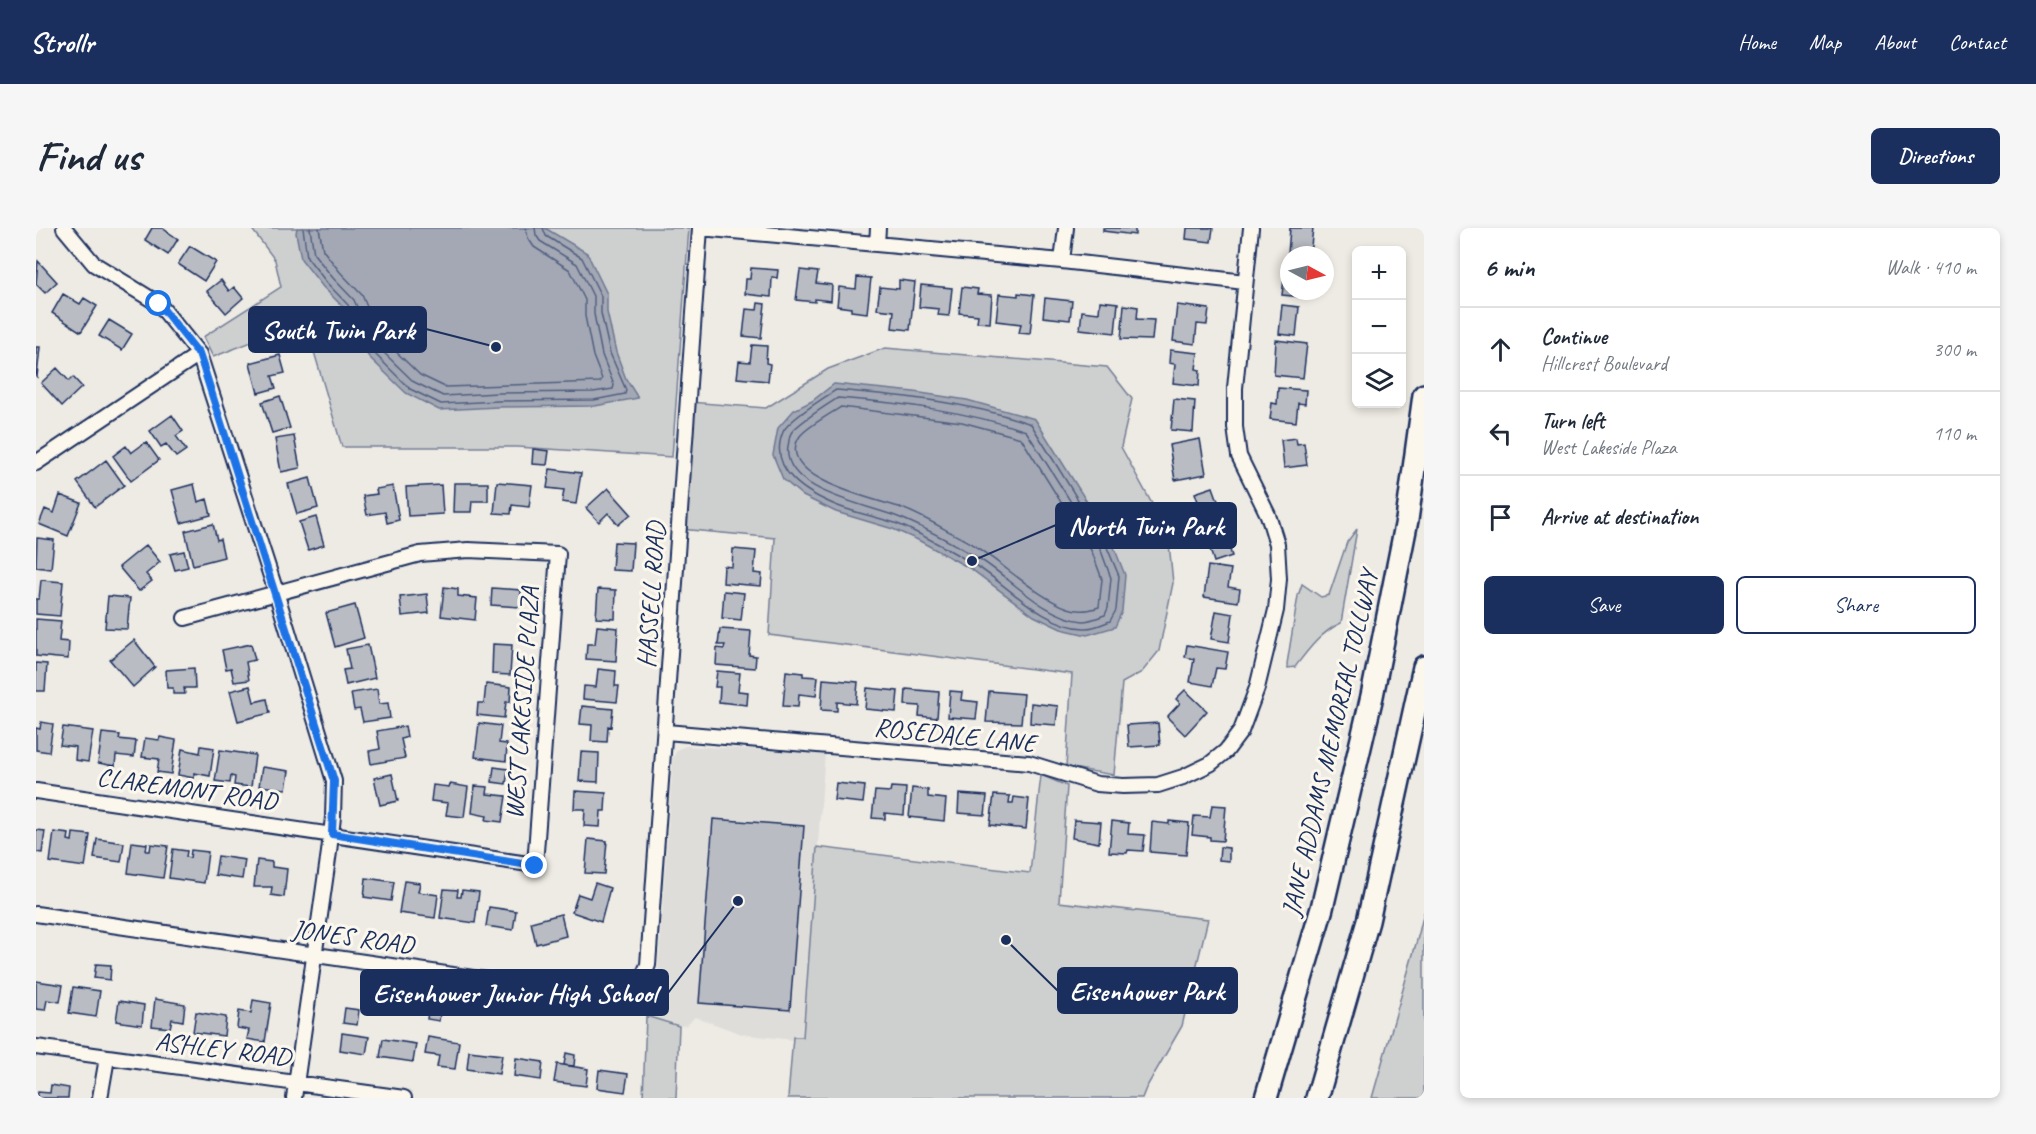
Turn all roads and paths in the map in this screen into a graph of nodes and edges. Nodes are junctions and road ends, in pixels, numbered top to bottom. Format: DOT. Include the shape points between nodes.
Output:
graph roads {
  1 [pos="64,228"];
  2 [pos="700,228"];
  3 [pos="878,228"];
  4 [pos="1066,228"];
  5 [pos="1251,228"];
  6 [pos="877,244"];
  7 [pos="1062,261"];
  8 [pos="1245,282"];
  9 [pos="199,354"];
  10 [pos="1424,395"];
  11 [pos="36,463"];
  12 [pos="276,592"];
  13 [pos="185,618"];
  14 [pos="1424,667"];
  15 [pos="666,732"];
  16 [pos="36,791"];
  17 [pos="332,834"];
  18 [pos="36,914"];
  19 [pos="314,956"];
  20 [pos="648,965"];
  21 [pos="36,1047"];
  22 [pos="106,1058"];
  23 [pos="297,1083"];
  24 [pos="100,1098"];
  25 [pos="294,1098"];
  26 [pos="404,1098"];
  27 [pos="1266,1098"];
  28 [pos="1317,1098"];
  1 -- 9 [label="street" via="94,264 159,304"];
  2 -- 6 [label="street"];
  2 -- 15 [label="street, HASSELL ROAD"];
  3 -- 6 [label="street"];
  4 -- 7 [label="street"];
  5 -- 8 [label="street, ROSEDALE LANE"];
  6 -- 7 [label="street"];
  7 -- 8 [label="street"];
  8 -- 15 [label="street, ROSEDALE LANE" via="1235,427 1239,456 1268,515 1277,544 1279,579 1257,688 1241,731 1210,764 1158,785 1123,786 1097,784 1029,763"];
  9 -- 11 [label="street"];
  9 -- 12 [label="street"];
  10 -- 27 [label="highway, JANE ADDAMS MEMORIAL TOLLWAY" via="1407,520 1372,696 1322,908"];
  12 -- 13 [label="street"];
  12 -- 17 [label="street" via="334,781"];
  12 -- 17 [label="street, WEST LAKESIDE PLAZA" via="420,554 468,550 558,554 535,866"];
  14 -- 28 [label="highway" via="1368,921"];
  15 -- 20 [label="street, HASSELL ROAD"];
  16 -- 17 [label="street, CLAREMONT ROAD"];
  17 -- 19 [label="street"];
  18 -- 19 [label="street, JONES ROAD"];
  19 -- 20 [label="street, JONES ROAD" via="610,998 636,991"];
  19 -- 23 [label="street"];
  21 -- 22 [label="street, ASHLEY ROAD"];
  22 -- 23 [label="street, ASHLEY ROAD"];
  22 -- 24 [label="street"];
  23 -- 25 [label="street"];
  23 -- 26 [label="street, ASHLEY ROAD"];
}
